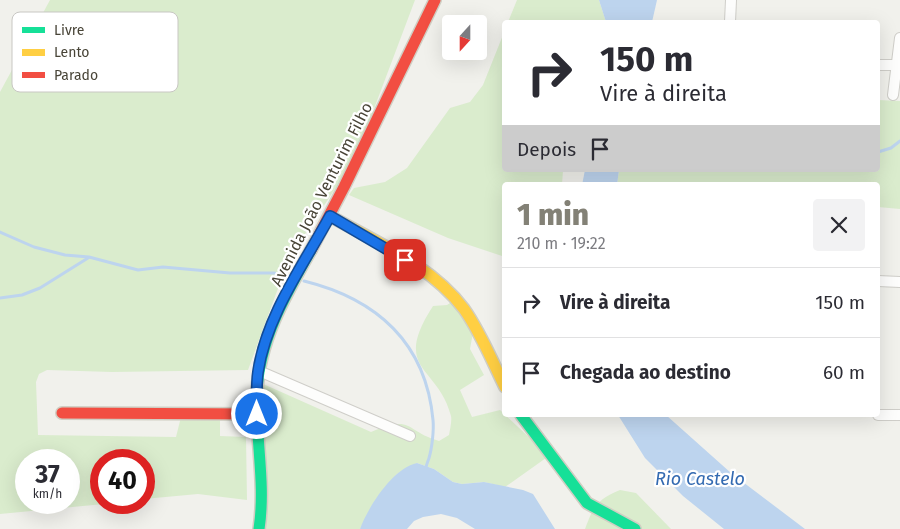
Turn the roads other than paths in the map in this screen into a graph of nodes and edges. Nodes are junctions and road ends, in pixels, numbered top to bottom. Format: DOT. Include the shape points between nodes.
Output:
graph roads {
  1 [pos="435,0"];
  2 [pos="731,0"];
  3 [pos="730,20"];
  4 [pos="900,38"];
  5 [pos="880,65"];
  6 [pos="896,65"];
  7 [pos="893,95"];
  8 [pos="330,216"];
  9 [pos="880,281"];
  10 [pos="900,282"];
  11 [pos="258,371"];
  12 [pos="502,380"];
  13 [pos="62,414"];
  14 [pos="257,414"];
  15 [pos="880,414"];
  16 [pos="900,415"];
  17 [pos="522,417"];
  18 [pos="410,436"];
  19 [pos="259,529"];
  20 [pos="636,529"];
  1 -- 8 [label="street, Avenida João Venturim Filho"];
  2 -- 3 [label="street"];
  4 -- 6 [label="street"];
  5 -- 6 [label="street"];
  6 -- 7 [label="street"];
  8 -- 11 [label="street, Avenida João Venturim Filho" via="277,316"];
  8 -- 12 [label="street" via="439,284 464,308"];
  9 -- 10 [label="street"];
  11 -- 14 [label="street, Avenida João Venturim Filho"];
  11 -- 18 [label="street"];
  13 -- 14 [label="street"];
  14 -- 19 [label="street, Avenida João Venturim Filho" via="263,489"];
  15 -- 16 [label="street"];
  17 -- 20 [label="street" via="587,503"];
}
